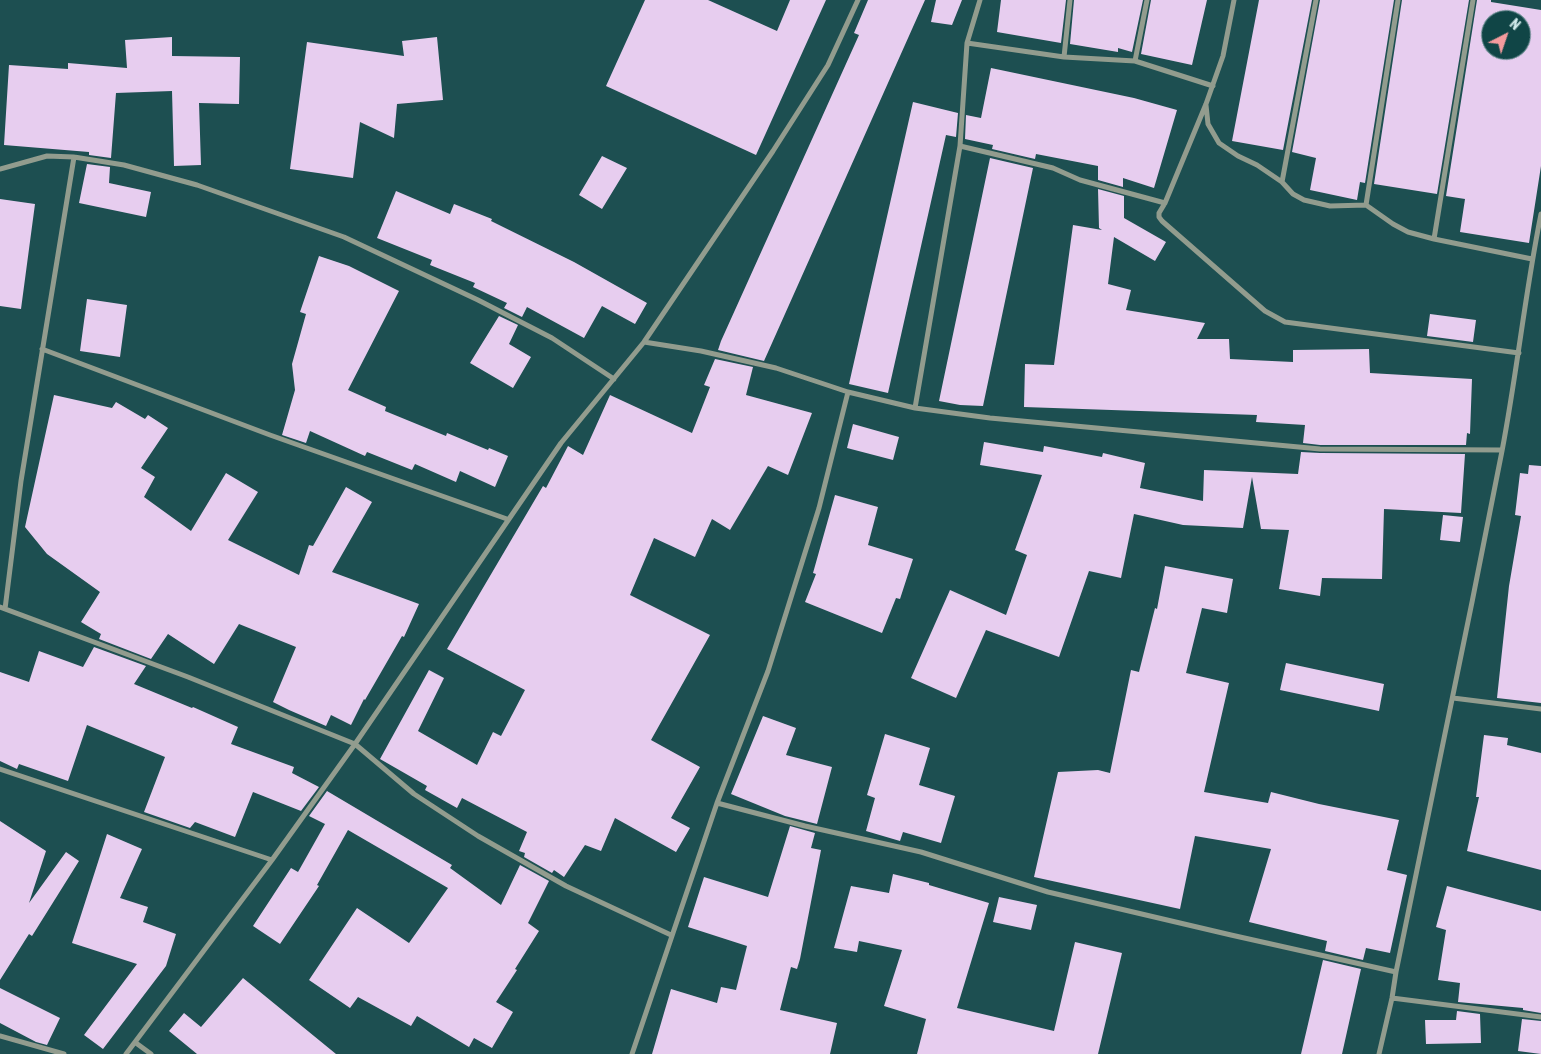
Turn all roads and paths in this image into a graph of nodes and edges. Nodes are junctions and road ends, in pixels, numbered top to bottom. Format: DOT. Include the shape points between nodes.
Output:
graph roads {
  1 [pos="858,0"];
  2 [pos="980,0"];
  3 [pos="1070,0"];
  4 [pos="1147,0"];
  5 [pos="1234,0"];
  6 [pos="1316,0"];
  7 [pos="1398,0"];
  8 [pos="1473,0"];
  9 [pos="968,43"];
  10 [pos="1064,57"];
  11 [pos="1135,61"];
  12 [pos="1213,86"];
  13 [pos="1206,104"];
  14 [pos="960,146"];
  15 [pos="74,157"];
  16 [pos="0,169"];
  17 [pos="1282,182"];
  18 [pos="1165,203"];
  19 [pos="1366,205"];
  20 [pos="1541,214"];
  21 [pos="1434,239"];
  22 [pos="1532,259"];
  23 [pos="644,342"];
  24 [pos="42,349"];
  25 [pos="1519,353"];
  26 [pos="614,379"];
  27 [pos="848,392"];
  28 [pos="915,408"];
  29 [pos="1502,450"];
  30 [pos="508,519"];
  31 [pos="2,608"];
  32 [pos="1452,698"];
  33 [pos="1541,709"];
  34 [pos="355,744"];
  35 [pos="0,769"];
  36 [pos="717,803"];
  37 [pos="272,860"];
  38 [pos="671,935"];
  39 [pos="1396,972"];
  40 [pos="1392,998"];
  41 [pos="1541,1017"];
  42 [pos="0,1036"];
  43 [pos="136,1043"];
  44 [pos="64,1054"];
  45 [pos="126,1054"];
  46 [pos="151,1054"];
  47 [pos="632,1054"];
  48 [pos="1379,1054"];
  1 -- 23 [label="street" via="828,65"];
  2 -- 9 [label="street"];
  3 -- 10 [label="street"];
  4 -- 11 [label="street"];
  5 -- 12 [label="street" via="1223,56"];
  6 -- 17 [label="street"];
  7 -- 19 [label="street"];
  8 -- 21 [label="street"];
  9 -- 10 [label="street"];
  9 -- 14 [label="street"];
  10 -- 11 [label="street"];
  11 -- 12 [label="street"];
  12 -- 13 [label="street"];
  13 -- 17 [label="street" via="1208,124 1220,144"];
  13 -- 18 [label="street"];
  14 -- 18 [label="street" via="1053,168 1080,180"];
  14 -- 28 [label="street"];
  15 -- 16 [label="street" via="47,156"];
  15 -- 24 [label="street"];
  15 -- 26 [label="street" via="124,165 197,186 344,237 552,338"];
  17 -- 19 [label="street" via="1304,200 1330,206"];
  18 -- 25 [label="street" via="1159,212 1162,221 1265,311 1285,322"];
  19 -- 21 [label="street" via="1408,232"];
  20 -- 22 [label="street"];
  21 -- 22 [label="street"];
  22 -- 25 [label="street"];
  23 -- 26 [label="street"];
  23 -- 27 [label="street" via="776,368"];
  24 -- 30 [label="street" via="270,435"];
  24 -- 31 [label="street"];
  25 -- 29 [label="street"];
  26 -- 30 [label="street" via="561,443"];
  27 -- 28 [label="street"];
  27 -- 36 [label="street" via="819,508 768,671"];
  28 -- 29 [label="street" via="1320,449"];
  29 -- 32 [label="street"];
  30 -- 34 [label="street"];
  31 -- 34 [label="street"];
  32 -- 33 [label="street"];
  32 -- 39 [label="street"];
  34 -- 37 [label="street"];
  34 -- 38 [label="street" via="414,794 478,836 566,886"];
  35 -- 37 [label="street"];
  36 -- 38 [label="street"];
  36 -- 39 [label="street" via="921,852 1048,892"];
  37 -- 43 [label="street"];
  38 -- 47 [label="street"];
  39 -- 40 [label="street"];
  40 -- 41 [label="street"];
  40 -- 48 [label="street"];
  42 -- 44 [label="street"];
  43 -- 45 [label="street"];
  43 -- 46 [label="street"];
}
